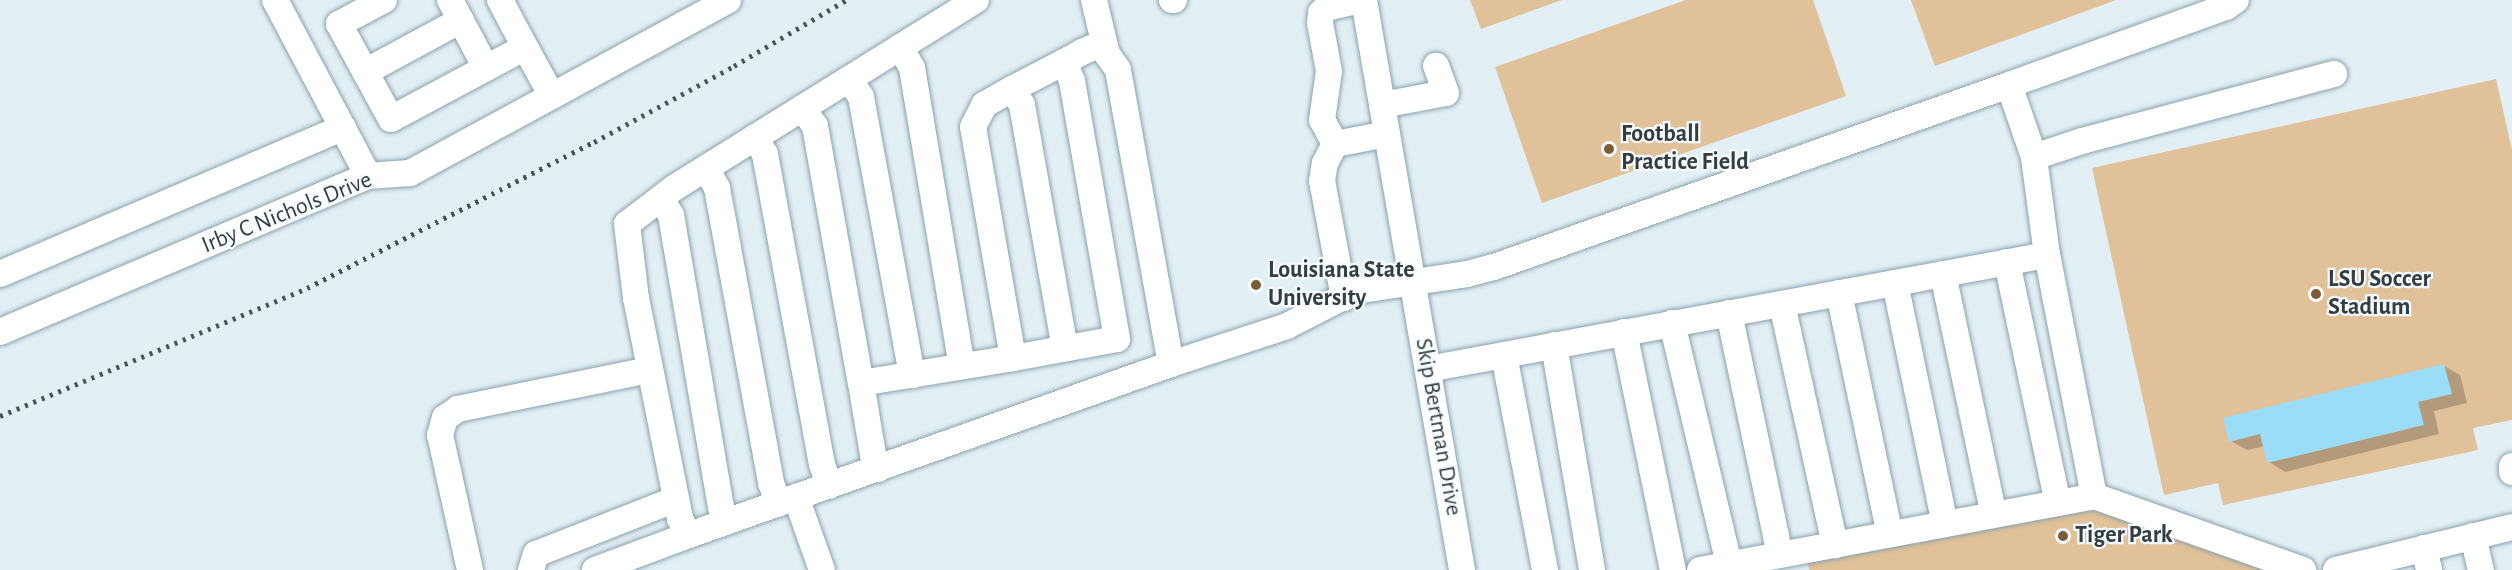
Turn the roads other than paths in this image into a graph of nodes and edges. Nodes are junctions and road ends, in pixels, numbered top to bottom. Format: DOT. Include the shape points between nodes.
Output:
graph roads {
  1 [pos="275,0"];
  2 [pos="384,0"];
  3 [pos="500,0"];
  4 [pos="976,0"];
  5 [pos="1094,0"];
  6 [pos="1362,0"];
  7 [pos="2236,0"];
  8 [pos="712,4"];
  9 [pos="455,10"];
  10 [pos="1103,43"];
  11 [pos="525,47"];
  12 [pos="900,47"];
  13 [pos="1064,62"];
  14 [pos="1436,66"];
  15 [pos="486,68"];
  16 [pos="365,72"];
  17 [pos="2334,74"];
  18 [pos="849,79"];
  19 [pos="2009,85"];
  20 [pos="1012,89"];
  21 [pos="552,96"];
  22 [pos="1382,105"];
  23 [pos="802,108"];
  24 [pos="343,128"];
  25 [pos="1387,134"];
  26 [pos="755,137"];
  27 [pos="1335,144"];
  28 [pos="2034,157"];
  29 [pos="706,168"];
  30 [pos="368,176"];
  31 [pos="661,199"];
  32 [pos="2047,255"];
  33 [pos="2007,262"];
  34 [pos="0,274"];
  35 [pos="1943,274"];
  36 [pos="1413,282"];
  37 [pos="1895,283"];
  38 [pos="1839,293"];
  39 [pos="1344,298"];
  40 [pos="1782,304"];
  41 [pos="1729,313"];
  42 [pos="1672,323"];
  43 [pos="0,332"];
  44 [pos="1624,332"];
  45 [pos="1554,345"];
  46 [pos="1065,348"];
  47 [pos="1504,355"];
  48 [pos="1013,358"];
  49 [pos="1171,364"];
  50 [pos="962,366"];
  51 [pos="1428,369"];
  52 [pos="650,370"];
  53 [pos="912,375"];
  54 [pos="861,383"];
  55 [pos="2512,466"];
  56 [pos="878,469"];
  57 [pos="2512,471"];
  58 [pos="829,486"];
  59 [pos="2094,496"];
  60 [pos="676,499"];
  61 [pos="788,501"];
  62 [pos="2058,503"];
  63 [pos="1994,515"];
  64 [pos="726,522"];
  65 [pos="1946,524"];
  66 [pos="2512,527"];
  67 [pos="1890,534"];
  68 [pos="689,535"];
  69 [pos="2473,536"];
  70 [pos="1835,545"];
  71 [pos="1780,555"];
  72 [pos="2426,559"];
  73 [pos="1729,565"];
  74 [pos="2375,565"];
  75 [pos="470,570"];
  76 [pos="531,570"];
  77 [pos="595,570"];
  78 [pos="822,570"];
  79 [pos="1462,570"];
  80 [pos="1545,570"];
  81 [pos="1592,570"];
  82 [pos="1673,570"];
  83 [pos="1700,570"];
  84 [pos="2303,570"];
  85 [pos="2336,570"];
  86 [pos="2481,570"];
  1 -- 24 [label="street"];
  2 -- 16 [label="street" via="339,24"];
  3 -- 11 [label="street"];
  4 -- 12 [label="street"];
  5 -- 10 [label="street"];
  6 -- 22 [label="street, Skip Bertman Drive"];
  6 -- 27 [label="street" via="1326,8 1321,13 1329,71 1322,120"];
  7 -- 19 [label="street" via="2226,7"];
  8 -- 21 [label="street, Irby C Nichols Drive"];
  9 -- 15 [label="street"];
  9 -- 16 [label="street"];
  10 -- 13 [label="street"];
  10 -- 49 [label="street" via="1118,70"];
  11 -- 15 [label="street"];
  11 -- 21 [label="street"];
  12 -- 18 [label="street"];
  12 -- 50 [label="street" via="912,68"];
  13 -- 20 [label="street"];
  13 -- 46 [label="street" via="1072,81 1117,339"];
  14 -- 22 [label="street" via="1446,93"];
  15 -- 16 [label="street" via="391,119"];
  17 -- 28 [label="street"];
  18 -- 23 [label="street"];
  18 -- 53 [label="street" via="861,97"];
  19 -- 28 [label="street"];
  19 -- 36 [label="street" via="1494,267"];
  20 -- 46 [label="street" via="1022,105"];
  20 -- 48 [label="street" via="984,105 973,127"];
  21 -- 30 [label="street, Irby C Nichols Drive" via="410,173"];
  22 -- 25 [label="street, Skip Bertman Drive"];
  23 -- 26 [label="street"];
  23 -- 54 [label="street" via="815,126"];
  24 -- 30 [label="street"];
  24 -- 34 [label="street"];
  25 -- 27 [label="street"];
  25 -- 36 [label="street, Skip Bertman Drive"];
  26 -- 29 [label="street"];
  26 -- 58 [label="street" via="765,154"];
  27 -- 39 [label="street" via="1325,163 1322,181"];
  28 -- 32 [label="street"];
  29 -- 31 [label="street"];
  29 -- 61 [label="street" via="717,188 771,483"];
  30 -- 43 [label="street, Irby C Nichols Drive"];
  31 -- 52 [label="street" via="627,224"];
  31 -- 64 [label="street" via="671,216"];
  32 -- 33 [label="street"];
  32 -- 59 [label="street"];
  33 -- 35 [label="street"];
  33 -- 62 [label="street"];
  35 -- 37 [label="street"];
  35 -- 63 [label="street"];
  36 -- 39 [label="street" via="1355,291"];
  36 -- 51 [label="street, Skip Bertman Drive"];
  37 -- 38 [label="street"];
  37 -- 65 [label="street"];
  38 -- 40 [label="street"];
  38 -- 67 [label="street"];
  39 -- 49 [label="street" via="1287,326"];
  40 -- 41 [label="street"];
  40 -- 70 [label="street"];
  41 -- 42 [label="street"];
  41 -- 71 [label="street"];
  42 -- 44 [label="street"];
  42 -- 73 [label="street"];
  44 -- 45 [label="street"];
  44 -- 82 [label="street"];
  45 -- 47 [label="street"];
  45 -- 81 [label="street"];
  46 -- 48 [label="street"];
  47 -- 51 [label="street"];
  47 -- 80 [label="street"];
  48 -- 50 [label="street"];
  49 -- 56 [label="street"];
  50 -- 53 [label="street"];
  51 -- 79 [label="street, Skip Bertman Drive"];
  52 -- 60 [label="street"];
  52 -- 75 [label="street" via="458,409 445,418 440,435"];
  53 -- 54 [label="street"];
  54 -- 56 [label="street"];
  55 -- 57 [label="street"];
  56 -- 58 [label="street"];
  58 -- 61 [label="street"];
  59 -- 62 [label="street"];
  59 -- 84 [label="street"];
  60 -- 68 [label="street" via="680,519"];
  60 -- 76 [label="street" via="536,554"];
  61 -- 64 [label="street"];
  61 -- 78 [label="street" via="805,523"];
  62 -- 63 [label="street"];
  63 -- 65 [label="street"];
  64 -- 68 [label="street"];
  65 -- 67 [label="street"];
  66 -- 69 [label="street"];
  67 -- 70 [label="street"];
  68 -- 77 [label="street"];
  69 -- 72 [label="street"];
  69 -- 86 [label="street"];
  70 -- 71 [label="street"];
  71 -- 73 [label="street"];
  72 -- 74 [label="street"];
  73 -- 83 [label="street"];
  74 -- 85 [label="street"];
}
